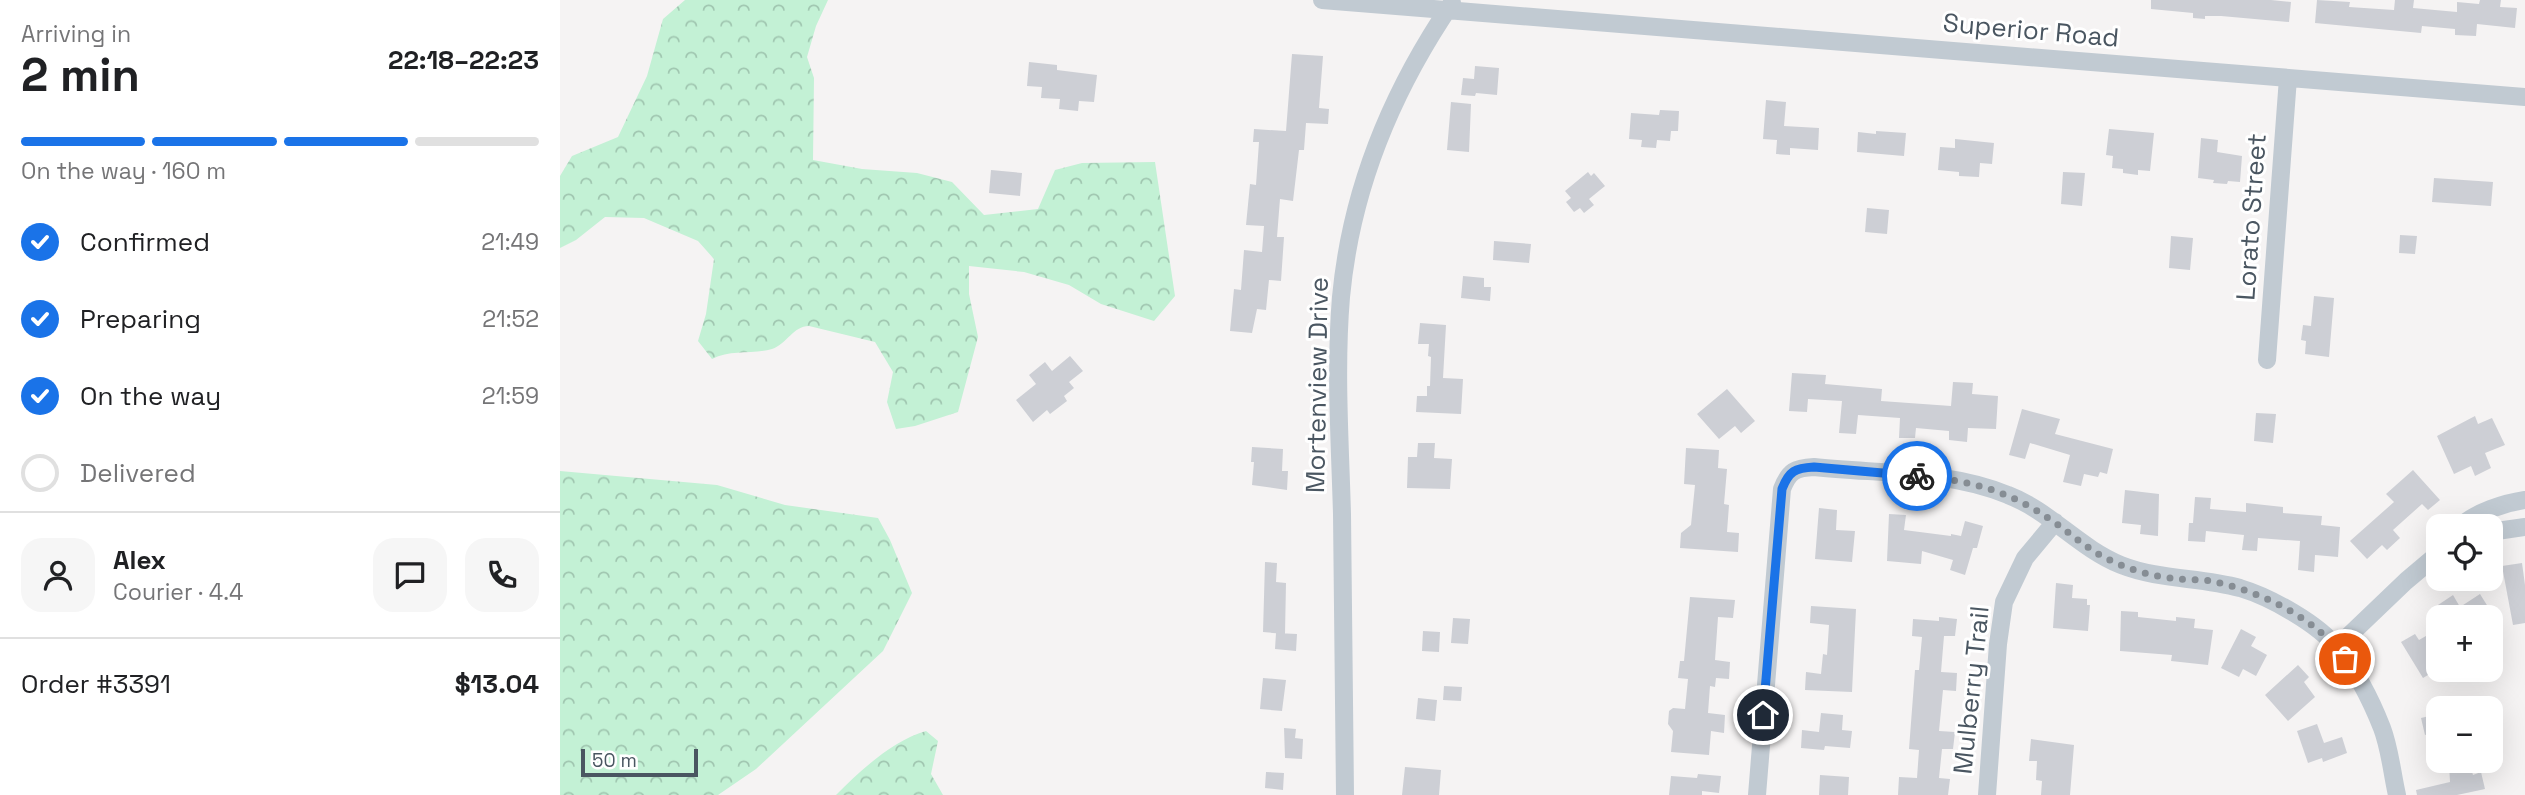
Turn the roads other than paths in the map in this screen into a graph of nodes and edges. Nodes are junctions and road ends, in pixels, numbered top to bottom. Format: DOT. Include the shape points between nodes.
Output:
graph roads {
  1 [pos="1322,0"];
  2 [pos="1451,5"];
  3 [pos="2288,78"];
  4 [pos="2525,97"];
  5 [pos="2267,360"];
  6 [pos="2518,501"];
  7 [pos="2481,514"];
  8 [pos="2055,522"];
  9 [pos="2521,528"];
  10 [pos="2503,531"];
  11 [pos="2426,564"];
  12 [pos="2337,647"];
  13 [pos="1345,795"];
  14 [pos="1757,795"];
  15 [pos="1987,795"];
  16 [pos="2397,795"];
  1 -- 2 [label="street, Superior Road"];
  2 -- 3 [label="street, Superior Road"];
  2 -- 13 [label="street, Mortenview Drive" via="1410,71 1375,147 1354,218 1341,296"];
  3 -- 4 [label="street, Superior Road"];
  3 -- 5 [label="street, Lorato Street"];
  6 -- 7 [label="street"];
  6 -- 9 [label="street"];
  8 -- 12 [label="street" via="2098,554 2135,570 2209,581 2260,596 2301,618"];
  8 -- 14 [label="street" via="2009,495 1965,482 1814,467 1791,471 1782,489"];
  8 -- 15 [label="street, Mulberry Trail" via="2025,558 2004,603"];
  9 -- 10 [label="street"];
  11 -- 12 [label="street"];
  12 -- 16 [label="street" via="2383,730"];
}
